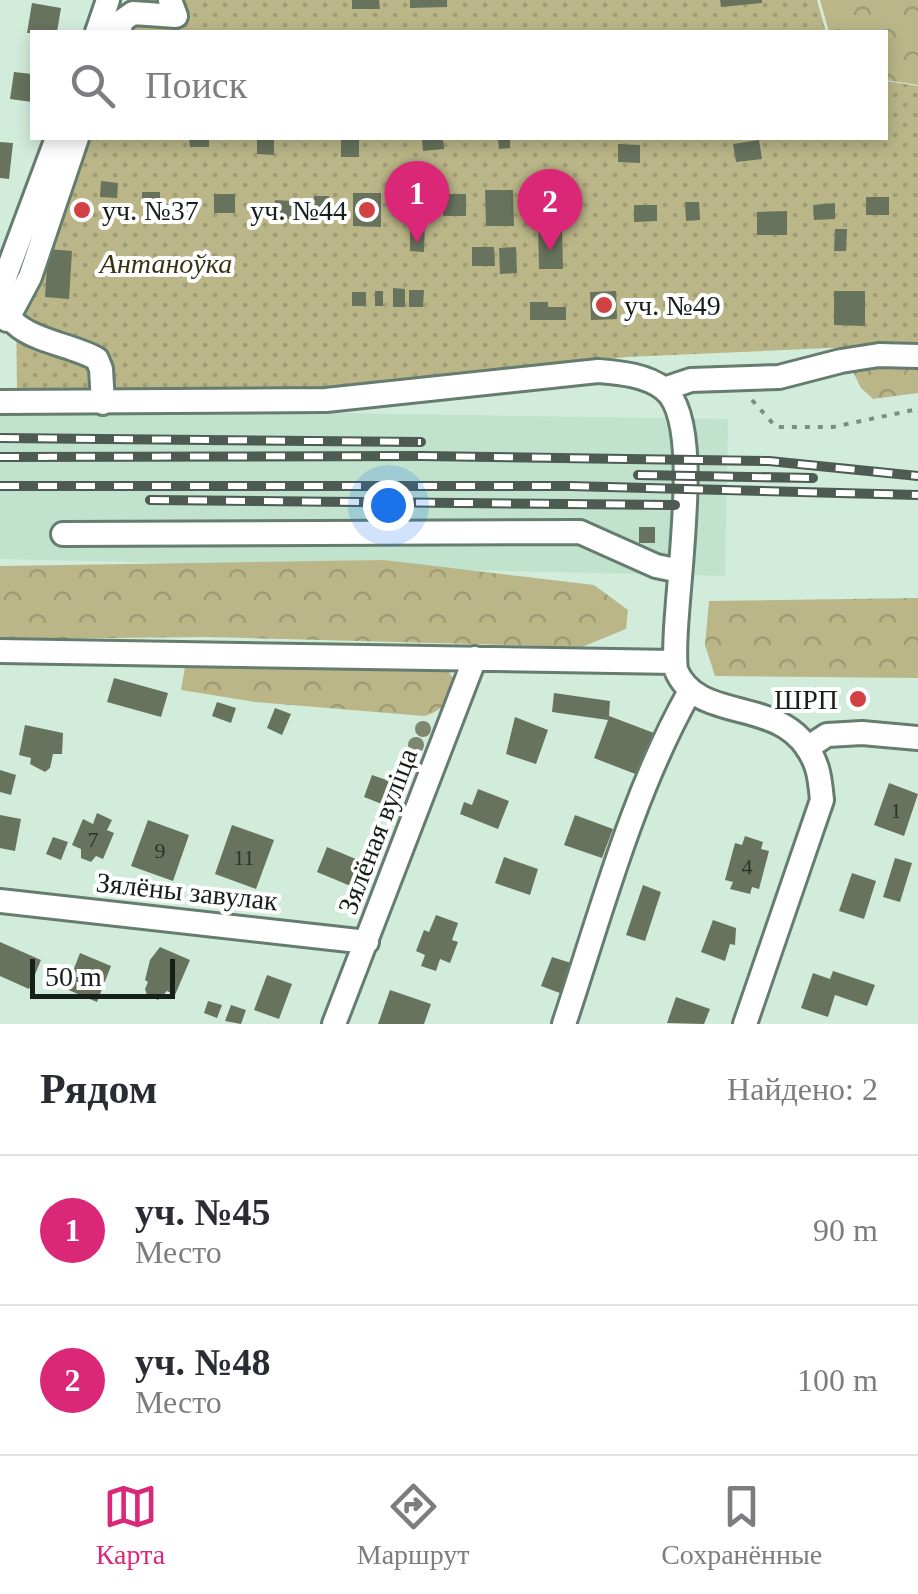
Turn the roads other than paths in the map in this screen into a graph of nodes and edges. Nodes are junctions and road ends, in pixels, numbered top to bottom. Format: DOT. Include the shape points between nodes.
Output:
graph roads {
  1 [pos="108,0"];
  2 [pos="170,0"];
  3 [pos="98,30"];
  4 [pos="119,30"];
  5 [pos="57,140"];
  6 [pos="76,140"];
  7 [pos="7,320"];
  8 [pos="918,356"];
  9 [pos="664,389"];
  10 [pos="0,402"];
  11 [pos="102,403"];
  12 [pos="63,534"];
  13 [pos="680,571"];
  14 [pos="0,651"];
  15 [pos="475,658"];
  16 [pos="675,662"];
  17 [pos="690,691"];
  18 [pos="918,738"];
  19 [pos="807,748"];
  20 [pos="0,901"];
  21 [pos="368,942"];
  22 [pos="334,1024"];
  23 [pos="564,1024"];
  24 [pos="745,1024"];
  1 -- 3 [label="street"];
  2 -- 4 [label="street" via="176,16 133,12"];
  5 -- 7 [label="street" via="1,288"];
  6 -- 7 [label="street" via="30,277"];
  7 -- 11 [label="street" via="96,359"];
  8 -- 9 [label="street" via="879,355 779,377 690,380"];
  9 -- 11 [label="street" via="598,371 326,400"];
  9 -- 13 [label="street" via="682,418"];
  10 -- 11 [label="street"];
  12 -- 13 [label="street" via="580,532"];
  13 -- 16 [label="street"];
  14 -- 15 [label="street"];
  15 -- 16 [label="street"];
  15 -- 21 [label="street, Зялёная вуліца"];
  16 -- 17 [label="street"];
  17 -- 19 [label="street" via="763,715 791,729"];
  17 -- 23 [label="street" via="643,793"];
  18 -- 19 [label="street" via="827,735"];
  19 -- 24 [label="street" via="822,800"];
  20 -- 21 [label="street, Зялёны завулак"];
  21 -- 22 [label="street, Зялёная вуліца"];
}
